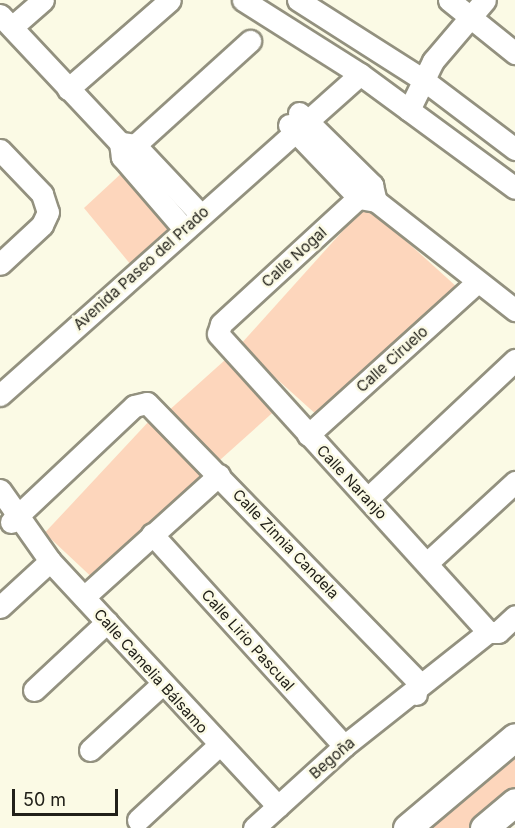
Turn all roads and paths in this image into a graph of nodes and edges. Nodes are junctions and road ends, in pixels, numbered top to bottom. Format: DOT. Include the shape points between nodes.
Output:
graph roads {
  1 [pos="43,0"];
  2 [pos="170,0"];
  3 [pos="243,0"];
  4 [pos="287,0"];
  5 [pos="298,0"];
  6 [pos="449,0"];
  7 [pos="485,0"];
  8 [pos="268,16"];
  9 [pos="471,18"];
  10 [pos="6,21"];
  11 [pos="250,41"];
  12 [pos="515,53"];
  13 [pos="433,61"];
  14 [pos="401,67"];
  15 [pos="353,70"];
  16 [pos="426,81"];
  17 [pos="68,89"];
  18 [pos="379,89"];
  19 [pos="410,110"];
  20 [pos="295,127"];
  21 [pos="125,148"];
  22 [pos="515,149"];
  23 [pos="0,150"];
  24 [pos="515,188"];
  25 [pos="369,195"];
  26 [pos="201,215"];
  27 [pos="185,230"];
  28 [pos="0,264"];
  29 [pos="476,283"];
  30 [pos="515,310"];
  31 [pos="218,331"];
  32 [pos="515,360"];
  33 [pos="0,395"];
  34 [pos="308,435"];
  35 [pos="219,475"];
  36 [pos="515,482"];
  37 [pos="368,498"];
  38 [pos="9,509"];
  39 [pos="153,534"];
  40 [pos="50,561"];
  41 [pos="427,563"];
  42 [pos="84,597"];
  43 [pos="0,607"];
  44 [pos="515,616"];
  45 [pos="107,622"];
  46 [pos="488,632"];
  47 [pos="161,685"];
  48 [pos="34,690"];
  49 [pos="416,694"];
  50 [pos="515,737"];
  51 [pos="219,745"];
  52 [pos="344,746"];
  53 [pos="90,750"];
  54 [pos="515,802"];
  55 [pos="278,806"];
  56 [pos="138,820"];
  57 [pos="254,828"];
  58 [pos="407,828"];
  59 [pos="484,828"];
  1 -- 10 [label="street"];
  2 -- 17 [label="street"];
  3 -- 8 [label="street"];
  4 -- 8 [label="street"];
  5 -- 14 [label="street"];
  6 -- 9 [label="street"];
  7 -- 9 [label="street"];
  8 -- 15 [label="street"];
  9 -- 12 [label="street"];
  9 -- 13 [label="street"];
  10 -- 17 [label="street"];
  11 -- 21 [label="street"];
  13 -- 14 [label="street"];
  13 -- 16 [label="street"];
  14 -- 16 [label="street"];
  14 -- 18 [label="street"];
  15 -- 18 [label="street"];
  15 -- 20 [label="street, Avenida Paseo del Prado"];
  16 -- 19 [label="street"];
  16 -- 22 [label="street"];
  17 -- 21 [label="street"];
  18 -- 19 [label="street"];
  19 -- 24 [label="street"];
  20 -- 25 [label="street"];
  20 -- 26 [label="street, Avenida Paseo del Prado"];
  21 -- 26 [label="street"];
  21 -- 27 [label="street"];
  23 -- 28 [label="street" via="42,194 48,212 42,225"];
  25 -- 29 [label="street"];
  25 -- 31 [label="street, Calle Nogal"];
  26 -- 27 [label="street, Avenida Paseo del Prado"];
  27 -- 33 [label="street, Avenida Paseo del Prado"];
  29 -- 30 [label="street"];
  29 -- 34 [label="street, Calle Ciruelo"];
  31 -- 34 [label="street, Calle Naranjo"];
  32 -- 37 [label="street"];
  34 -- 37 [label="street, Calle Naranjo"];
  35 -- 38 [label="street, Calle Zinnia Candela" via="143,402"];
  35 -- 39 [label="street"];
  35 -- 49 [label="street, Calle Zinnia Candela" via="416,680"];
  36 -- 41 [label="street"];
  37 -- 41 [label="street, Calle Naranjo"];
  38 -- 40 [label="street, Calle Camelia Bálsamo"];
  39 -- 42 [label="street"];
  39 -- 52 [label="street, Calle Lirio Pascual"];
  40 -- 42 [label="street, Calle Camelia Bálsamo"];
  40 -- 43 [label="street"];
  41 -- 46 [label="street, Calle Naranjo"];
  42 -- 45 [label="street, Calle Camelia Bálsamo"];
  44 -- 46 [label="street, Begoña" via="498,632"];
  45 -- 47 [label="street, Calle Camelia Bálsamo"];
  45 -- 48 [label="street"];
  46 -- 49 [label="street, Begoña"];
  47 -- 51 [label="street, Calle Camelia Bálsamo"];
  47 -- 53 [label="street"];
  49 -- 52 [label="street, Begoña"];
  50 -- 58 [label="main road"];
  51 -- 55 [label="street, Calle Camelia Bálsamo"];
  51 -- 56 [label="street"];
  52 -- 55 [label="street, Begoña"];
  54 -- 59 [label="main road"];
  55 -- 57 [label="street, Begoña"];
}
